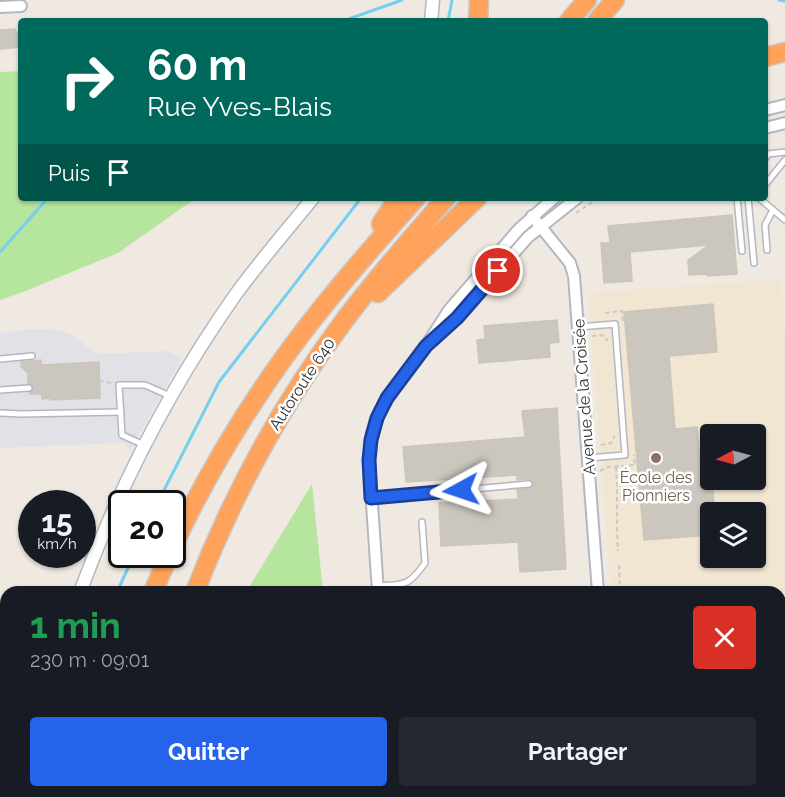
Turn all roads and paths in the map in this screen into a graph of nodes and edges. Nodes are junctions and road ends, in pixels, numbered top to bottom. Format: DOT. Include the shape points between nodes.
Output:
graph roads {
  1 [pos="433,0"];
  2 [pos="479,0"];
  3 [pos="587,0"];
  4 [pos="615,0"];
  5 [pos="21,6"];
  6 [pos="0,7"];
  7 [pos="430,18"];
  8 [pos="478,18"];
  9 [pos="572,18"];
  10 [pos="600,18"];
  11 [pos="785,52"];
  12 [pos="768,56"];
  13 [pos="785,105"];
  14 [pos="768,109"];
  15 [pos="785,123"];
  16 [pos="768,127"];
  17 [pos="785,152"];
  18 [pos="768,154"];
  19 [pos="785,160"];
  20 [pos="768,180"];
  21 [pos="311,201"];
  22 [pos="396,201"];
  23 [pos="413,201"];
  24 [pos="443,201"];
  25 [pos="474,201"];
  26 [pos="550,201"];
  27 [pos="573,201"];
  28 [pos="737,201"];
  29 [pos="748,201"];
  30 [pos="762,201"];
  31 [pos="773,210"];
  32 [pos="532,216"];
  33 [pos="785,220"];
  34 [pos="541,226"];
  35 [pos="767,250"];
  36 [pos="742,251"];
  37 [pos="754,263"];
  38 [pos="334,295"];
  39 [pos="579,327"];
  40 [pos="592,336"];
  41 [pos="326,345"];
  42 [pos="426,346"];
  43 [pos="609,346"];
  44 [pos="32,356"];
  45 [pos="0,359"];
  46 [pos="99,381"];
  47 [pos="119,385"];
  48 [pos="28,388"];
  49 [pos="0,390"];
  50 [pos="172,397"];
  51 [pos="120,412"];
  52 [pos="0,413"];
  53 [pos="615,433"];
  54 [pos="145,446"];
  55 [pos="601,446"];
  56 [pos="588,458"];
  57 [pos="599,474"];
  58 [pos="529,484"];
  59 [pos="371,498"];
  60 [pos="186,520"];
  61 [pos="422,522"];
  62 [pos="618,551"];
  63 [pos="619,566"];
  64 [pos="163,568"];
  65 [pos="82,586"];
  66 [pos="156,586"];
  67 [pos="198,586"];
  68 [pos="378,586"];
  69 [pos="394,586"];
  70 [pos="598,586"];
  71 [pos="620,586"];
  1 -- 7 [label="street"];
  2 -- 8 [label="highway"];
  3 -- 9 [label="highway"];
  4 -- 10 [label="highway"];
  5 -- 6 [label="street"];
  11 -- 12 [label="highway"];
  13 -- 14 [label="street"];
  15 -- 16 [label="street"];
  17 -- 18 [label="lane"];
  19 -- 20 [label="lane"];
  21 -- 50 [label="street" via="235,296"];
  22 -- 38 [label="highway"];
  23 -- 38 [label="highway, Autoroute 640"];
  24 -- 41 [label="highway, Autoroute 640"];
  25 -- 41 [label="highway"];
  26 -- 32 [label="street"];
  27 -- 34 [label="street"];
  28 -- 36 [label="lane"];
  29 -- 37 [label="lane"];
  30 -- 31 [label="lane"];
  31 -- 33 [label="lane"];
  31 -- 35 [label="lane" via="765,225"];
  32 -- 34 [label="street, Avenue de la Croisée"];
  32 -- 42 [label="street" via="449,310"];
  34 -- 39 [label="street, Avenue de la Croisée" via="573,269"];
  34 -- 42 [label="street"];
  38 -- 60 [label="highway, Autoroute 640" via="244,416"];
  39 -- 56 [label="street, Avenue de la Croisée"];
  39 -- 56 [label="lane" via="615,324 625,455"];
  40 -- 43 [label="path" via="605,336"];
  41 -- 67 [label="highway, Autoroute 640" via="261,450"];
  42 -- 59 [label="street" via="377,418 370,449"];
  44 -- 45 [label="lane"];
  46 -- 47 [label="path"];
  47 -- 50 [label="lane" via="145,385"];
  47 -- 51 [label="lane"];
  48 -- 49 [label="lane"];
  50 -- 54 [label="street"];
  51 -- 52 [label="lane"];
  51 -- 54 [label="lane" via="122,435"];
  53 -- 55 [label="path" via="611,443"];
  54 -- 65 [label="street"];
  56 -- 70 [label="street, Avenue de la Croisée"];
  57 -- 62 [label="path, Avenue de la Croisée" via="603,468 616,466"];
  58 -- 59 [label="lane"];
  59 -- 68 [label="street"];
  61 -- 69 [label="lane" via="425,564 414,580"];
  63 -- 71 [label="path"];
  64 -- 66 [label="highway"];
}
